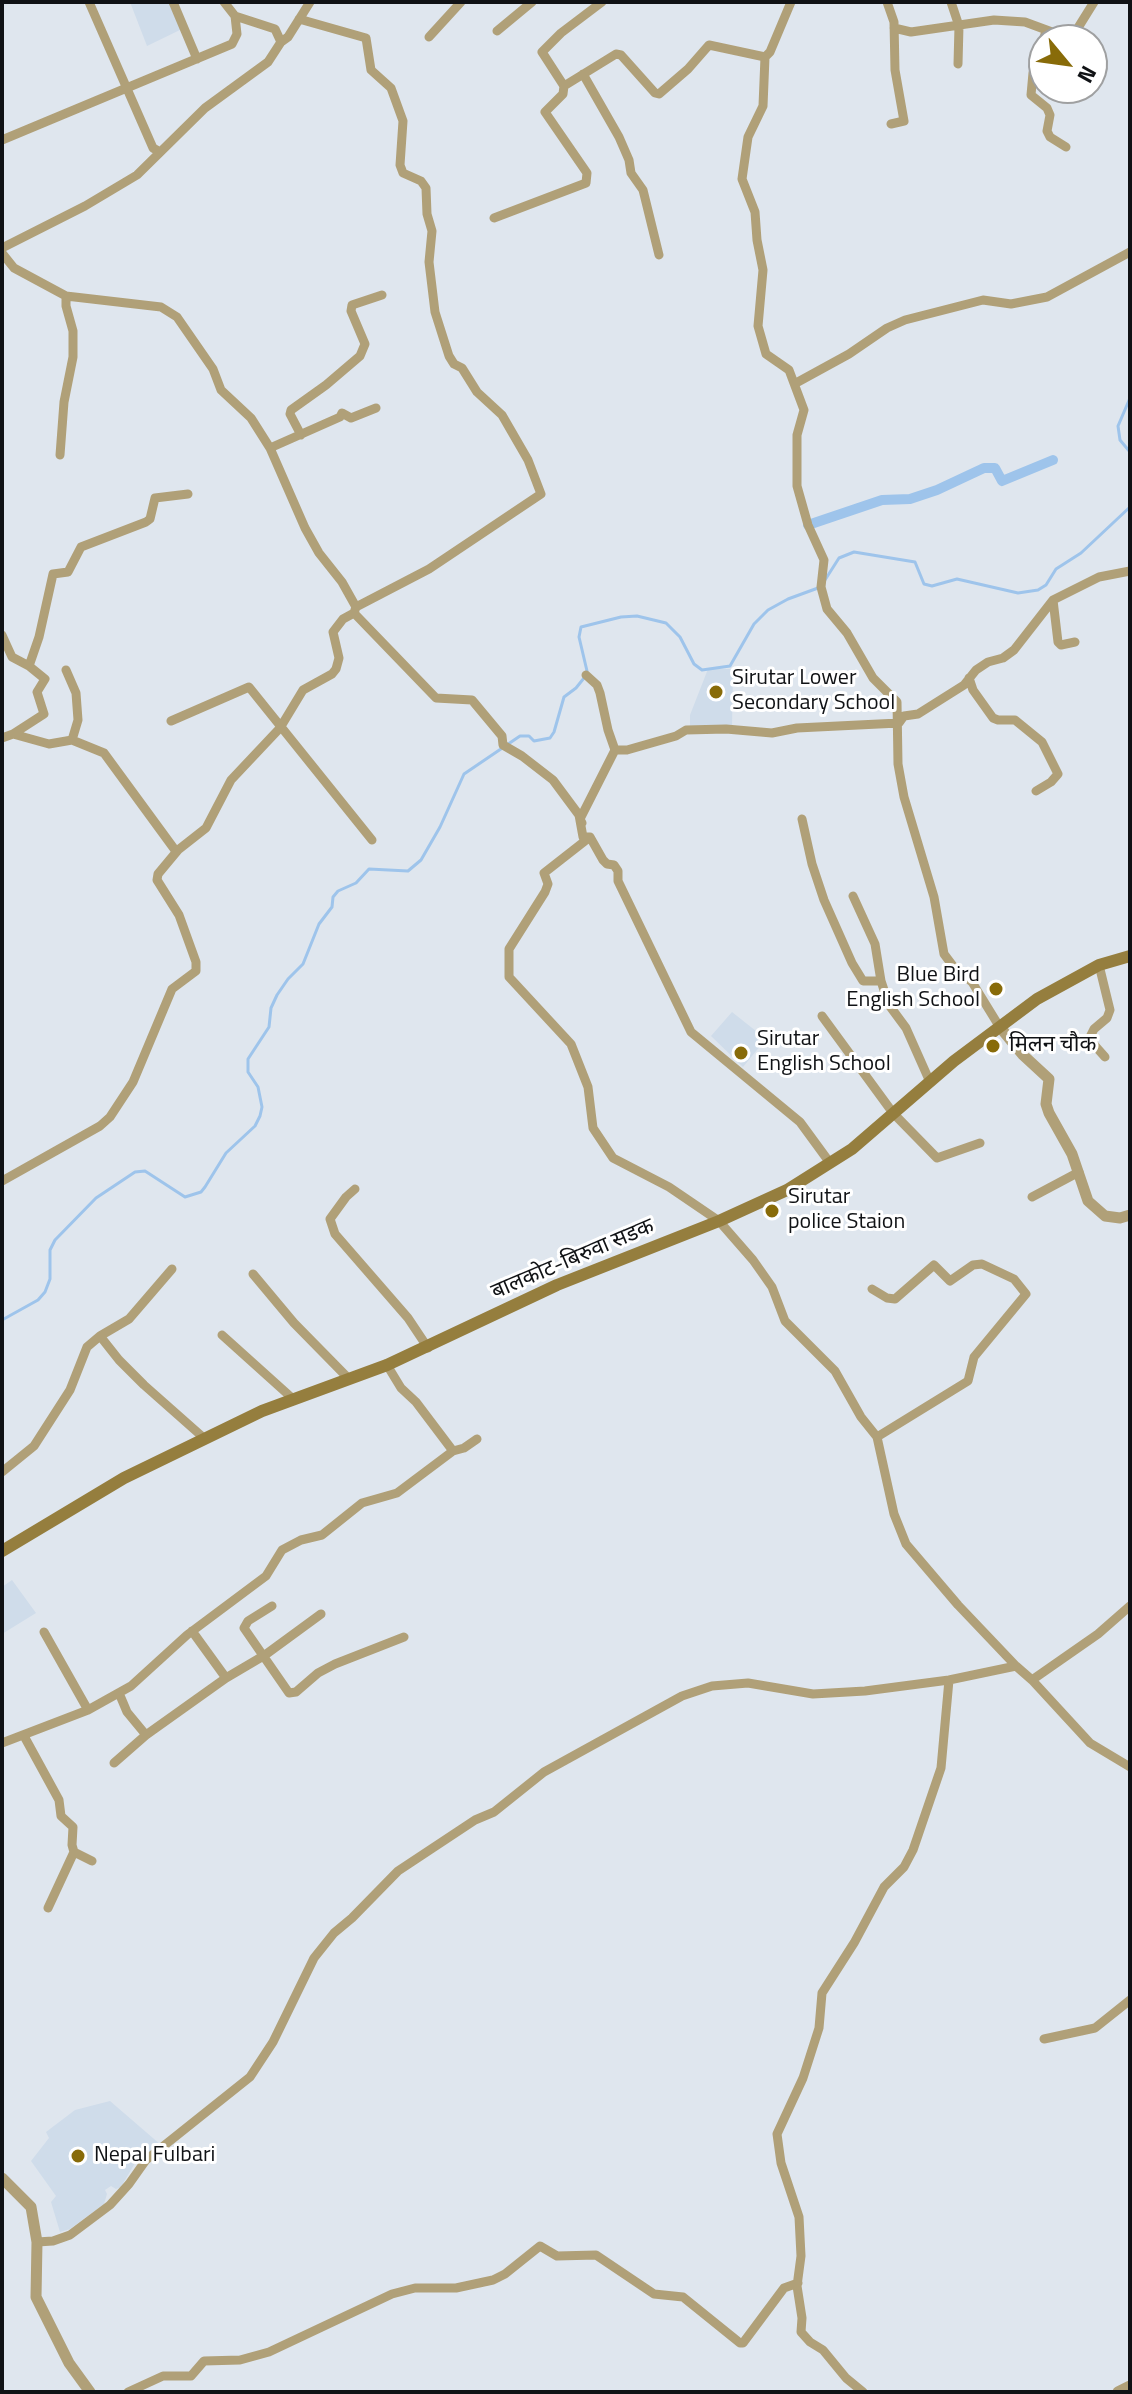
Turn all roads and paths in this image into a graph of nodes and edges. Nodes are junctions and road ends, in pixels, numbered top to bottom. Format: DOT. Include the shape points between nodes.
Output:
graph roads {
  1 [pos="89,2"];
  2 [pos="173,2"];
  3 [pos="224,2"];
  4 [pos="310,2"];
  5 [pos="461,2"];
  6 [pos="532,2"];
  7 [pos="602,2"];
  8 [pos="791,2"];
  9 [pos="887,2"];
  10 [pos="951,2"];
  11 [pos="1094,2"];
  12 [pos="235,16"];
  13 [pos="299,19"];
  14 [pos="1030,24"];
  15 [pos="1080,24"];
  16 [pos="959,26"];
  17 [pos="894,28"];
  18 [pos="497,31"];
  19 [pos="429,37"];
  20 [pos="281,42"];
  21 [pos="765,57"];
  22 [pos="197,59"];
  23 [pos="958,64"];
  24 [pos="583,74"];
  25 [pos="564,86"];
  26 [pos="126,90"];
  27 [pos="1042,104"];
  28 [pos="891,124"];
  29 [pos="2,140"];
  30 [pos="1066,147"];
  31 [pos="160,152"];
  32 [pos="494,218"];
  33 [pos="2,251"];
  34 [pos="1130,252"];
  35 [pos="659,255"];
  36 [pos="382,295"];
  37 [pos="66,296"];
  38 [pos="796,383"];
  39 [pos="376,408"];
  40 [pos="301,435"];
  41 [pos="270,448"];
  42 [pos="60,455"];
  43 [pos="188,494"];
  44 [pos="1130,571"];
  45 [pos="1053,600"];
  46 [pos="355,610"];
  47 [pos="2,635"];
  48 [pos="1075,642"];
  49 [pos="29,666"];
  50 [pos="66,670"];
  51 [pos="586,675"];
  52 [pos="969,678"];
  53 [pos="171,721"];
  54 [pos="899,723"];
  55 [pos="280,728"];
  56 [pos="13,734"];
  57 [pos="2,738"];
  58 [pos="72,740"];
  59 [pos="615,750"];
  60 [pos="1036,791"];
  61 [pos="802,819"];
  62 [pos="590,837"];
  63 [pos="372,840"];
  64 [pos="178,850"];
  65 [pos="853,896"];
  66 [pos="1130,956"];
  67 [pos="1099,965"];
  68 [pos="881,981"];
  69 [pos="822,1016"];
  70 [pos="999,1026"];
  71 [pos="1105,1057"];
  72 [pos="930,1082"];
  73 [pos="893,1113"];
  74 [pos="980,1143"];
  75 [pos="830,1163"];
  76 [pos="1079,1172"];
  77 [pos="2,1181"];
  78 [pos="355,1189"];
  79 [pos="1032,1197"];
  80 [pos="1130,1215"];
  81 [pos="719,1221"];
  82 [pos="172,1269"];
  83 [pos="253,1274"];
  84 [pos="872,1289"];
  85 [pos="222,1335"];
  86 [pos="100,1336"];
  87 [pos="428,1348"];
  88 [pos="387,1365"];
  89 [pos="348,1378"];
  90 [pos="292,1398"];
  91 [pos="877,1437"];
  92 [pos="205,1439"];
  93 [pos="477,1439"];
  94 [pos="453,1451"];
  95 [pos="2,1472"];
  96 [pos="2,1551"];
  97 [pos="272,1606"];
  98 [pos="1130,1606"];
  99 [pos="321,1614"];
  100 [pos="192,1631"];
  101 [pos="44,1632"];
  102 [pos="404,1637"];
  103 [pos="265,1655"];
  104 [pos="1016,1666"];
  105 [pos="226,1678"];
  106 [pos="949,1680"];
  107 [pos="1032,1680"];
  108 [pos="119,1693"];
  109 [pos="88,1710"];
  110 [pos="146,1735"];
  111 [pos="24,1736"];
  112 [pos="2,1743"];
  113 [pos="114,1763"];
  114 [pos="1130,1767"];
  115 [pos="74,1852"];
  116 [pos="92,1861"];
  117 [pos="48,1908"];
  118 [pos="1130,2000"];
  119 [pos="1044,2039"];
  120 [pos="2,2178"];
  121 [pos="37,2242"];
  122 [pos="798,2283"];
  123 [pos="1130,2386"];
  124 [pos="90,2392"];
  125 [pos="128,2392"];
  126 [pos="863,2392"];
  127 [pos="1118,2392"];
  1 -- 26 [label="street"];
  2 -- 22 [label="street"];
  3 -- 12 [label="street"];
  4 -- 13 [label="street"];
  5 -- 19 [label="street"];
  6 -- 18 [label="street"];
  7 -- 25 [label="street" via="542,52"];
  8 -- 21 [label="street"];
  9 -- 17 [label="street"];
  10 -- 16 [label="street"];
  11 -- 15 [label="street"];
  12 -- 20 [label="street" via="275,29"];
  12 -- 22 [label="street" via="232,44"];
  13 -- 20 [label="street"];
  13 -- 46 [label="street" via="366,38 371,70 391,88 403,121 403,173 426,188 435,312 449,356 502,415 541,494 429,569"];
  14 -- 16 [label="street" via="994,20"];
  16 -- 17 [label="street" via="911,32"];
  16 -- 23 [label="street"];
  17 -- 28 [label="street" via="904,121"];
  20 -- 31 [label="street" via="268,62 205,108"];
  21 -- 24 [label="street" via="709,45 659,94 621,55"];
  21 -- 38 [label="street" via="763,106 748,137 742,179 755,212 763,270 758,326 762,344"];
  22 -- 26 [label="street"];
  24 -- 25 [label="street"];
  24 -- 35 [label="street" via="643,190"];
  25 -- 32 [label="street" via="545,112 587,173 586,183"];
  26 -- 29 [label="street"];
  26 -- 31 [label="street" via="153,148"];
  27 -- 30 [label="street" via="1050,115 1050,137"];
  31 -- 33 [label="street" via="137,175"];
  33 -- 37 [label="street" via="14,268"];
  34 -- 38 [label="street" via="1047,297 1011,304 983,300 905,320"];
  36 -- 40 [label="street" via="352,305 365,344 360,356 291,410"];
  37 -- 41 [label="street" via="161,307 177,317 221,390 251,418"];
  37 -- 42 [label="street" via="73,357"];
  38 -- 54 [label="street" via="804,410 797,435 797,486 824,560 821,587 827,609 873,678 897,702"];
  39 -- 40 [label="street" via="351,418 342,413"];
  40 -- 41 [label="street"];
  41 -- 46 [label="street" via="305,528"];
  43 -- 49 [label="street" via="155,498 150,519 81,547 68,572 53,574"];
  44 -- 45 [label="street" via="1099,577"];
  45 -- 48 [label="street" via="1058,642"];
  45 -- 52 [label="street" via="1014,650"];
  46 -- 55 [label="street" via="333,632 336,669 303,690"];
  46 -- 62 [label="street" via="436,698 472,700 502,736 503,745 553,780 579,815 583,837"];
  47 -- 49 [label="street" via="12,657"];
  49 -- 56 [label="street" via="45,679 37,692 44,714"];
  50 -- 58 [label="street" via="76,693 78,720"];
  51 -- 59 [label="street" via="597,685"];
  52 -- 54 [label="street"];
  52 -- 60 [label="street" via="993,718 1015,720 1042,742 1058,774"];
  53 -- 55 [label="street" via="247,686"];
  54 -- 59 [label="street" via="772,733 686,730"];
  54 -- 70 [label="street" via="904,797 934,897 944,954 972,982"];
  55 -- 63 [label="street"];
  55 -- 64 [label="street" via="231,780 206,828"];
  56 -- 57 [label="street"];
  56 -- 58 [label="street" via="49,744"];
  58 -- 64 [label="street" via="110,758"];
  59 -- 62 [label="street" via="580,819"];
  61 -- 68 [label="street" via="824,900 852,963 863,981"];
  62 -- 75 [label="street" via="603,860 618,871 618,881 691,1032 800,1122"];
  62 -- 81 [label="street" via="544,873 545,892 509,949 509,977 571,1044 588,1087 593,1128 613,1158"];
  64 -- 77 [label="street" via="157,880 179,915 196,971 172,989 133,1082 110,1117"];
  65 -- 68 [label="street" via="875,944"];
  66 -- 67 [label="main road, बालकोट-बिरुवा सडक"];
  67 -- 70 [label="main road, बालकोट-बिरुवा सडक"];
  67 -- 71 [label="street" via="1110,1010 1089,1039"];
  68 -- 72 [label="street"];
  69 -- 73 [label="street"];
  70 -- 72 [label="main road, बालकोट-बिरुवा सडक"];
  70 -- 76 [label="street" via="1049,1079 1046,1104"];
  72 -- 73 [label="main road, बालकोट-बिरुवा सडक"];
  73 -- 74 [label="street" via="937,1158"];
  73 -- 75 [label="main road, बालकोट-बिरुवा सडक"];
  75 -- 81 [label="main road, बालकोट-बिरुवा सडक" via="787,1190"];
  76 -- 79 [label="street"];
  76 -- 80 [label="street" via="1088,1201 1105,1216"];
  78 -- 87 [label="street" via="334,1212 331,1226"];
  81 -- 87 [label="main road, बालकोट-बिरुवा सडक" via="557,1285"];
  81 -- 91 [label="street" via="763,1274 785,1321 835,1371"];
  82 -- 86 [label="street" via="129,1319"];
  83 -- 89 [label="street"];
  84 -- 91 [label="street" via="895,1299 934,1265 950,1281 982,1264 1014,1279 1026,1294 974,1357 968,1381"];
  85 -- 90 [label="street"];
  86 -- 92 [label="street" via="144,1385"];
  86 -- 95 [label="street" via="87,1347 70,1390 34,1446"];
  87 -- 88 [label="main road, बालकोट-बिरुवा सडक"];
  88 -- 89 [label="main road, बालकोट-बिरुवा सडक"];
  88 -- 94 [label="street"];
  89 -- 90 [label="main road, बालकोट-बिरुवा सडक"];
  90 -- 92 [label="main road, बालकोट-बिरुवा सडक"];
  91 -- 104 [label="street" via="906,1544"];
  92 -- 96 [label="main road, बालकोट-बिरुवा सडक" via="95,1493"];
  93 -- 94 [label="street"];
  94 -- 100 [label="street" via="397,1493 362,1503 322,1535 282,1550 266,1576"];
  97 -- 103 [label="street" via="244,1628"];
  98 -- 107 [label="street"];
  99 -- 103 [label="street"];
  100 -- 105 [label="street"];
  100 -- 108 [label="street"];
  101 -- 109 [label="street"];
  102 -- 103 [label="street" via="335,1664 292,1693"];
  103 -- 105 [label="street"];
  104 -- 106 [label="street"];
  104 -- 107 [label="street"];
  105 -- 110 [label="street"];
  106 -- 121 [label="street" via="813,1694 748,1683 712,1686 682,1696 544,1772 494,1812 398,1871 314,1958 273,2042 241,2086 146,2160 110,2205 70,2235"];
  106 -- 122 [label="street" via="941,1768 913,1850 884,1887 822,1993 819,2028 777,2134 799,2217"];
  107 -- 114 [label="street" via="1090,1743"];
  108 -- 109 [label="street"];
  108 -- 110 [label="street"];
  109 -- 111 [label="street"];
  110 -- 113 [label="street"];
  111 -- 112 [label="street"];
  111 -- 115 [label="street" via="59,1800 61,1816 73,1827"];
  115 -- 116 [label="street"];
  115 -- 117 [label="street"];
  118 -- 119 [label="street" via="1095,2028"];
  120 -- 121 [label="street" via="31,2207"];
  121 -- 124 [label="street" via="36,2297"];
  122 -- 125 [label="street" via="784,2288 740,2343 683,2297 654,2294 596,2255 557,2256 540,2246 493,2280 392,2294 269,2352 204,2361 191,2376 163,2376"];
  122 -- 126 [label="street" via="801,2332"];
  123 -- 127 [label="street"];
}
